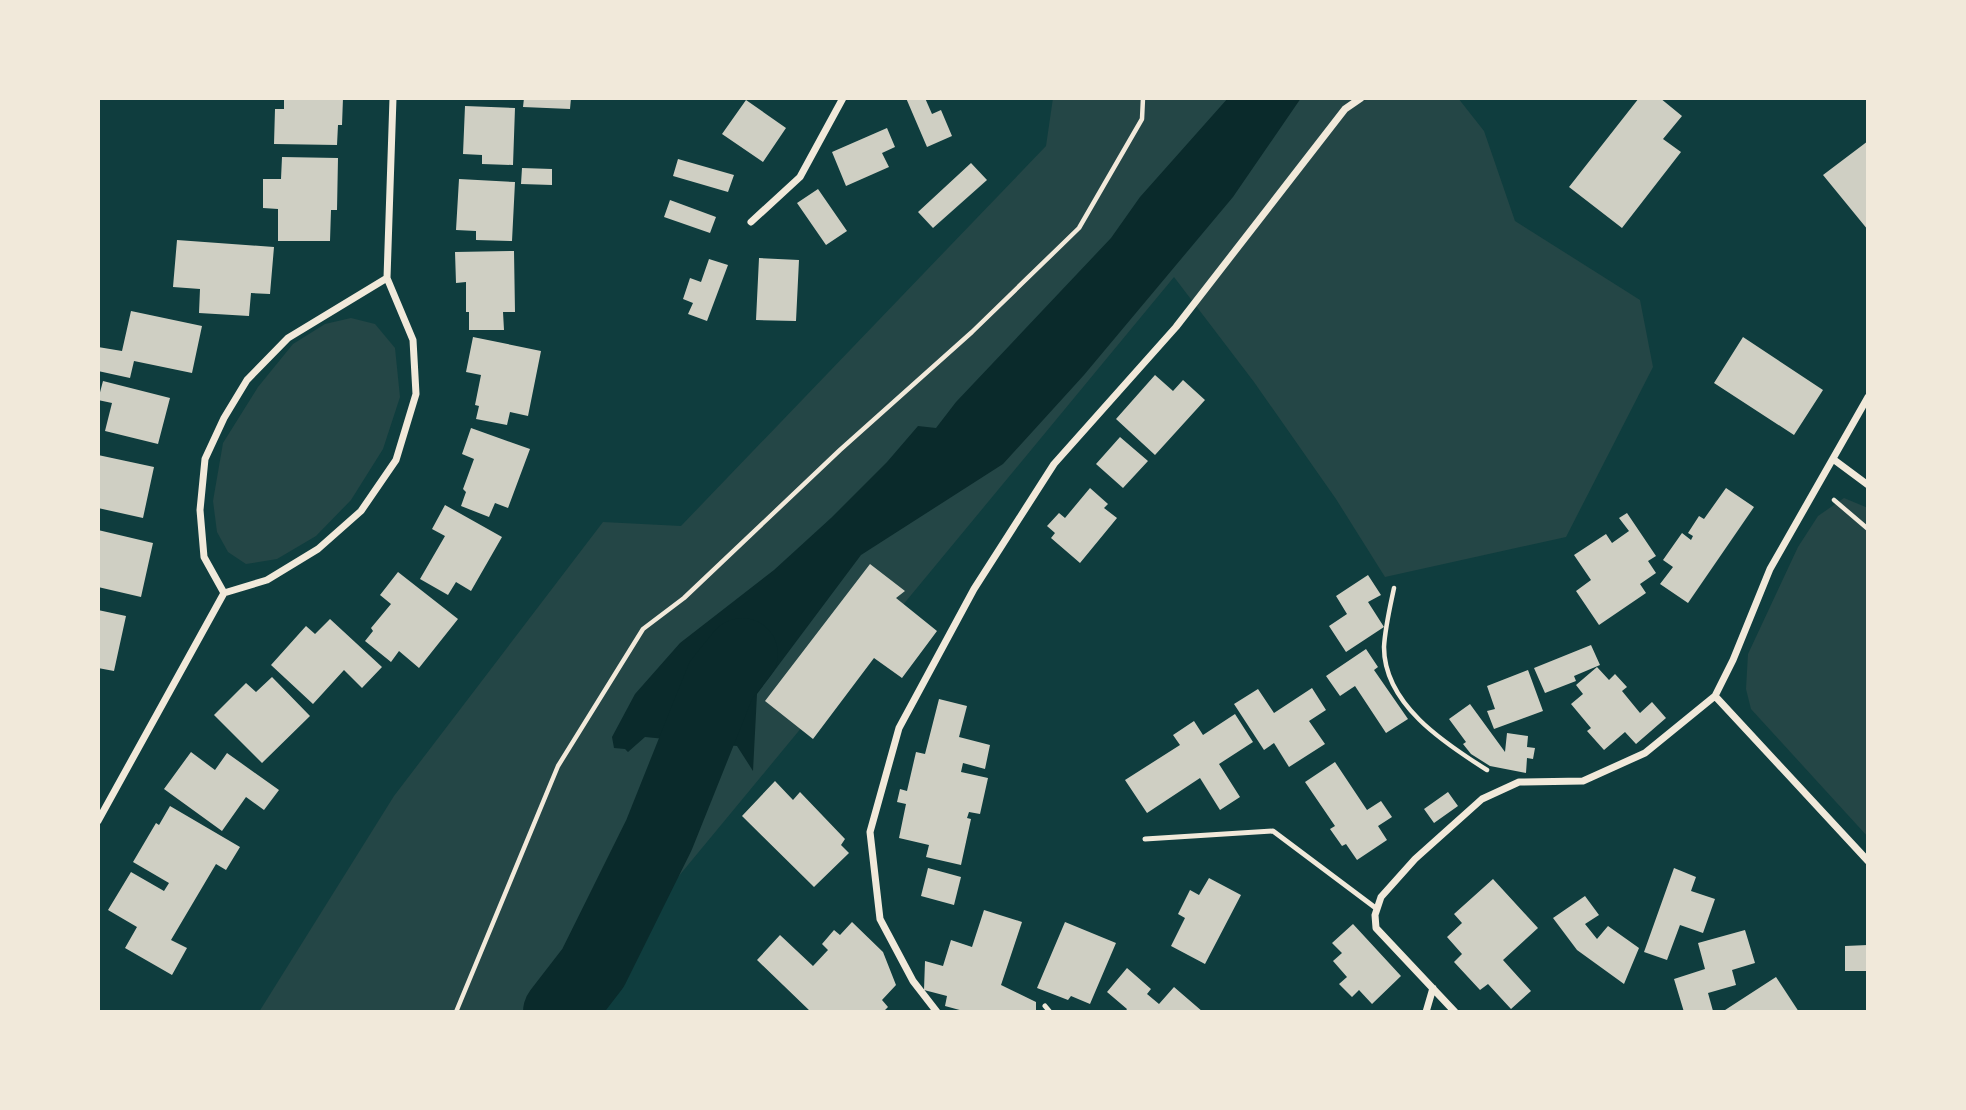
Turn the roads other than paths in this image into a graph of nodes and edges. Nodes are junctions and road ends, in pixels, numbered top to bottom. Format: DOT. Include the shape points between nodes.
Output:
graph roads {
  1 [pos="393,98"];
  2 [pos="843,98"];
  3 [pos="1361,98"];
  4 [pos="751,222"];
  5 [pos="387,278"];
  6 [pos="1868,397"];
  7 [pos="1833,459"];
  8 [pos="1868,485"];
  9 [pos="224,593"];
  10 [pos="1715,696"];
  11 [pos="98,821"];
  12 [pos="1145,839"];
  13 [pos="1868,861"];
  14 [pos="1377,909"];
  15 [pos="1433,988"];
  16 [pos="1045,1006"];
  17 [pos="937,1012"];
  18 [pos="1050,1012"];
  19 [pos="1426,1012"];
  20 [pos="1455,1012"];
  1 -- 5 [label="street"];
  2 -- 4 [label="street" via="800,177"];
  3 -- 17 [label="street" via="1345,109 1176,327 1054,464 974,589 899,728 870,832 880,919 913,981"];
  5 -- 9 [label="street" via="288,338 247,380 224,418 205,459 200,510 204,557"];
  5 -- 9 [label="street" via="413,340 416,394 396,460 361,511 318,549 267,580"];
  6 -- 7 [label="street"];
  7 -- 8 [label="street"];
  7 -- 10 [label="street" via="1770,569"];
  9 -- 11 [label="street"];
  10 -- 13 [label="street"];
  10 -- 14 [label="street" via="1645,753 1583,781 1520,782 1482,799 1415,859 1381,897"];
  12 -- 14 [label="lane" via="1273,831"];
  14 -- 15 [label="street" via="1377,928"];
  15 -- 19 [label="street"];
  15 -- 20 [label="street"];
  16 -- 18 [label="lane"];
}
